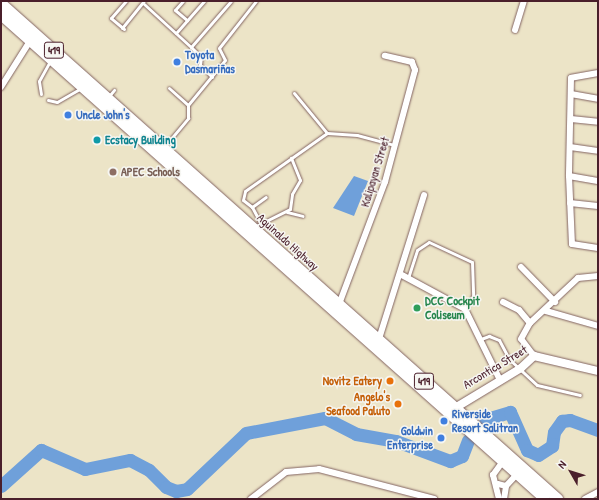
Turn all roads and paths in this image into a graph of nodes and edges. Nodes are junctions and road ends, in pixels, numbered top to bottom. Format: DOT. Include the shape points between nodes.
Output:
graph roads {
  1 [pos="126,1"];
  2 [pos="183,1"];
  3 [pos="204,1"];
  4 [pos="231,1"];
  5 [pos="256,1"];
  6 [pos="524,1"];
  7 [pos="1,2"];
  8 [pos="144,3"];
  9 [pos="1,15"];
  10 [pos="187,20"];
  11 [pos="515,30"];
  12 [pos="176,33"];
  13 [pos="30,41"];
  14 [pos="191,46"];
  15 [pos="385,56"];
  16 [pos="51,59"];
  17 [pos="598,73"];
  18 [pos="212,77"];
  19 [pos="92,84"];
  20 [pos="1,87"];
  21 [pos="82,88"];
  22 [pos="169,88"];
  23 [pos="114,90"];
  24 [pos="294,93"];
  25 [pos="41,94"];
  26 [pos="571,94"];
  27 [pos="598,99"];
  28 [pos="48,100"];
  29 [pos="104,101"];
  30 [pos="188,105"];
  31 [pos="571,119"];
  32 [pos="598,122"];
  33 [pos="327,133"];
  34 [pos="394,145"];
  35 [pos="570,147"];
  36 [pos="163,148"];
  37 [pos="598,151"];
  38 [pos="291,158"];
  39 [pos="569,176"];
  40 [pos="598,181"];
  41 [pos="424,195"];
  42 [pos="266,197"];
  43 [pos="570,202"];
  44 [pos="598,206"];
  45 [pos="252,207"];
  46 [pos="287,212"];
  47 [pos="303,216"];
  48 [pos="253,228"];
  49 [pos="598,248"];
  50 [pos="521,267"];
  51 [pos="400,274"];
  52 [pos="598,276"];
  53 [pos="408,278"];
  54 [pos="503,302"];
  55 [pos="555,302"];
  56 [pos="337,309"];
  57 [pos="465,309"];
  58 [pos="546,311"];
  59 [pos="530,323"];
  60 [pos="598,326"];
  61 [pos="481,339"];
  62 [pos="376,345"];
  63 [pos="534,356"];
  64 [pos="521,368"];
  65 [pos="598,371"];
  66 [pos="500,380"];
  67 [pos="580,395"];
  68 [pos="455,408"];
  69 [pos="466,424"];
  70 [pos="484,439"];
  71 [pos="503,461"];
  72 [pos="517,474"];
  73 [pos="498,484"];
  74 [pos="506,486"];
  75 [pos="598,492"];
  76 [pos="541,495"];
  77 [pos="251,499"];
  78 [pos="434,499"];
  79 [pos="499,499"];
  80 [pos="504,499"];
  81 [pos="558,499"];
  82 [pos="585,499"];
  1 -- 8 [label="lane" via="111,18 123,29"];
  2 -- 10 [label="lane" via="175,10"];
  3 -- 10 [label="lane"];
  4 -- 14 [label="lane"];
  5 -- 18 [label="lane" via="219,48 225,60"];
  6 -- 11 [label="street"];
  7 -- 19 [label="highway, Aguinaldo Highway / 419"];
  8 -- 12 [label="lane"];
  9 -- 13 [label="highway, Aguinaldo Highway / 419"];
  10 -- 12 [label="lane"];
  12 -- 14 [label="lane"];
  13 -- 16 [label="highway, Aguinaldo Highway / 419"];
  13 -- 20 [label="street"];
  14 -- 18 [label="lane" via="201,57 200,64"];
  15 -- 34 [label="street, Kalipayan Street" via="412,62 416,70"];
  16 -- 21 [label="highway, Aguinaldo Highway / 419"];
  16 -- 25 [label="lane" via="39,81"];
  17 -- 26 [label="street" via="571,78"];
  18 -- 30 [label="lane"];
  19 -- 21 [label="lane"];
  19 -- 29 [label="highway, Aguinaldo Highway / 419"];
  21 -- 28 [label="lane" via="57,102"];
  21 -- 29 [label="highway, Aguinaldo Highway / 419"];
  22 -- 30 [label="lane"];
  23 -- 29 [label="lane"];
  24 -- 33 [label="lane"];
  26 -- 27 [label="street"];
  26 -- 31 [label="street"];
  29 -- 36 [label="highway, Aguinaldo Highway / 419"];
  29 -- 48 [label="highway, Aguinaldo Highway / 419"];
  30 -- 36 [label="lane" via="188,118"];
  31 -- 32 [label="street"];
  31 -- 35 [label="street"];
  33 -- 34 [label="lane" via="357,135"];
  33 -- 38 [label="lane"];
  34 -- 56 [label="street, Kalipayan Street" via="385,182"];
  35 -- 37 [label="street"];
  35 -- 39 [label="street"];
  36 -- 48 [label="highway, Aguinaldo Highway / 419"];
  38 -- 45 [label="lane" via="245,191 243,200"];
  38 -- 46 [label="lane" via="300,180"];
  39 -- 40 [label="street"];
  39 -- 43 [label="street"];
  41 -- 51 [label="street"];
  42 -- 45 [label="lane"];
  43 -- 44 [label="street"];
  43 -- 49 [label="street" via="572,244"];
  45 -- 48 [label="lane"];
  46 -- 47 [label="lane"];
  46 -- 48 [label="lane"];
  48 -- 56 [label="highway, Aguinaldo Highway / 419"];
  50 -- 55 [label="street"];
  51 -- 53 [label="street"];
  51 -- 62 [label="street"];
  52 -- 55 [label="street" via="583,275"];
  53 -- 57 [label="street"];
  53 -- 57 [label="lane" via="417,250 428,242 472,262 473,296"];
  54 -- 59 [label="street" via="519,310"];
  55 -- 58 [label="street"];
  56 -- 62 [label="highway, Aguinaldo Highway / 419"];
  57 -- 61 [label="street"];
  58 -- 59 [label="street"];
  58 -- 60 [label="street"];
  59 -- 63 [label="street" via="521,339"];
  61 -- 64 [label="lane" via="495,337 509,359"];
  61 -- 66 [label="street"];
  62 -- 68 [label="highway, Aguinaldo Highway / 419"];
  62 -- 69 [label="highway, Aguinaldo Highway / 419"];
  63 -- 64 [label="street, Arcontica Street"];
  63 -- 65 [label="street, Arcontica Street"];
  64 -- 66 [label="street, Arcontica Street"];
  64 -- 67 [label="lane" via="537,385"];
  66 -- 68 [label="street, Arcontica Street"];
  68 -- 69 [label="highway, Aguinaldo Highway / 419"];
  69 -- 70 [label="highway, Aguinaldo Highway / 419"];
  70 -- 71 [label="highway, Aguinaldo Highway / 419"];
  70 -- 76 [label="highway, Aguinaldo Highway / 419"];
  71 -- 72 [label="highway, Aguinaldo Highway / 419"];
  71 -- 73 [label="street" via="494,475"];
  72 -- 74 [label="street"];
  72 -- 76 [label="highway, Aguinaldo Highway / 419"];
  73 -- 74 [label="street"];
  73 -- 79 [label="street"];
  74 -- 80 [label="street"];
  75 -- 82 [label="street"];
  76 -- 81 [label="highway, Aguinaldo Highway / 419"];
  77 -- 78 [label="street" via="286,472 319,470"];
}
